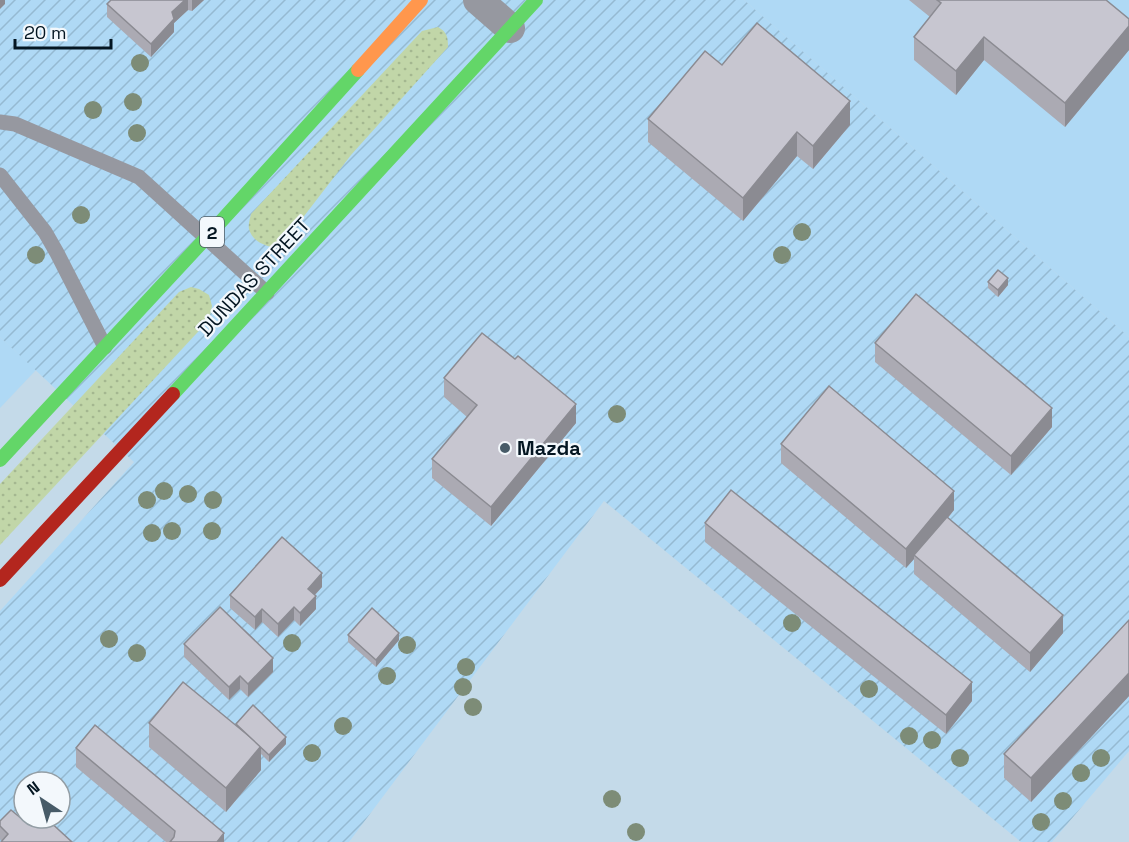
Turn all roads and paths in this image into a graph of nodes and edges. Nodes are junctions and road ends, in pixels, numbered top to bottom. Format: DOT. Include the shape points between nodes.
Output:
graph roads {
  1 [pos="421,0"];
  2 [pos="478,0"];
  3 [pos="536,0"];
  4 [pos="510,28"];
  5 [pos="0,122"];
  6 [pos="0,175"];
  7 [pos="206,238"];
  8 [pos="267,293"];
  9 [pos="105,347"];
  10 [pos="0,460"];
  11 [pos="0,580"];
  1 -- 7 [label="main road, 2"];
  2 -- 4 [label="street"];
  3 -- 4 [label="main road, DUNDAS STREET"];
  4 -- 8 [label="main road, DUNDAS STREET"];
  5 -- 7 [label="lane" via="15,124 139,177"];
  6 -- 9 [label="lane" via="45,232"];
  7 -- 8 [label="lane"];
  7 -- 9 [label="main road, 2"];
  8 -- 11 [label="main road, DUNDAS STREET"];
  9 -- 10 [label="main road, 2"];
}
